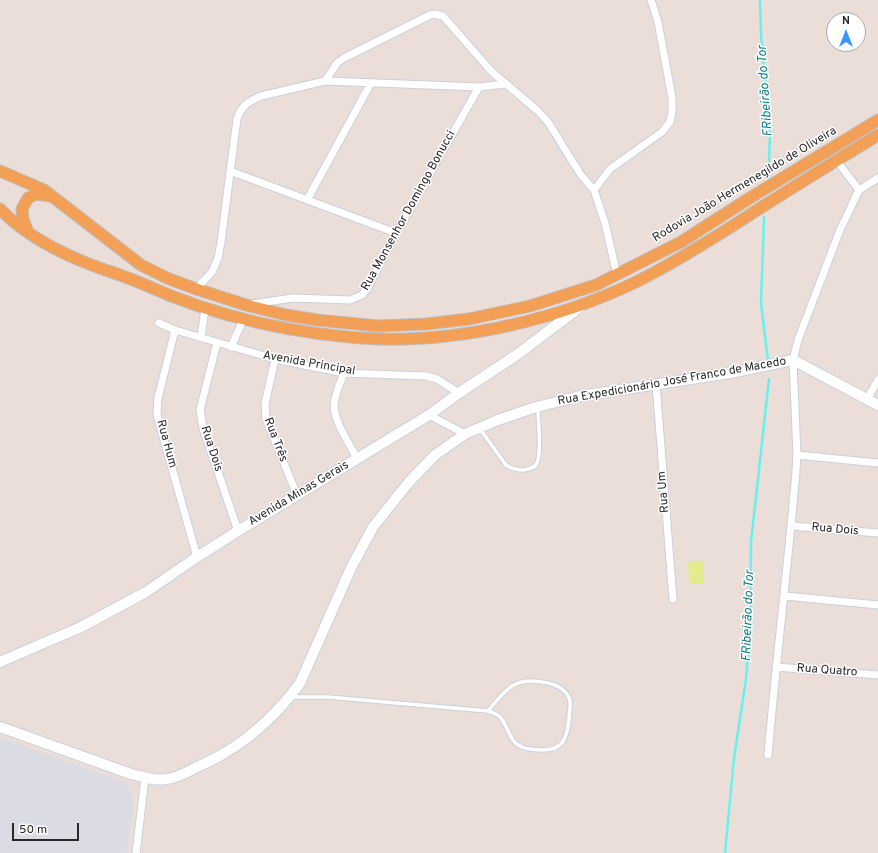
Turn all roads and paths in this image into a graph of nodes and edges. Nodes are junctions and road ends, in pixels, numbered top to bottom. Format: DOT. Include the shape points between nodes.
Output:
graph roads {
  1 [pos="650,0"];
  2 [pos="325,81"];
  3 [pos="371,83"];
  4 [pos="505,84"];
  5 [pos="479,88"];
  6 [pos="878,120"];
  7 [pos="878,135"];
  8 [pos="837,161"];
  9 [pos="0,171"];
  10 [pos="230,171"];
  11 [pos="878,178"];
  12 [pos="594,190"];
  13 [pos="859,190"];
  14 [pos="52,196"];
  15 [pos="307,200"];
  16 [pos="0,208"];
  17 [pos="28,232"];
  18 [pos="396,233"];
  19 [pos="617,275"];
  20 [pos="196,289"];
  21 [pos="584,303"];
  22 [pos="246,306"];
  23 [pos="205,308"];
  24 [pos="244,318"];
  25 [pos="159,323"];
  26 [pos="175,330"];
  27 [pos="201,338"];
  28 [pos="217,344"];
  29 [pos="231,347"];
  30 [pos="275,359"];
  31 [pos="793,360"];
  32 [pos="344,373"];
  33 [pos="878,380"];
  34 [pos="656,384"];
  35 [pos="459,393"];
  36 [pos="867,399"];
  37 [pos="878,405"];
  38 [pos="538,407"];
  39 [pos="429,415"];
  40 [pos="479,428"];
  41 [pos="465,434"];
  42 [pos="797,455"];
  43 [pos="357,459"];
  44 [pos="878,462"];
  45 [pos="297,495"];
  46 [pos="792,526"];
  47 [pos="238,531"];
  48 [pos="878,533"];
  49 [pos="197,557"];
  50 [pos="785,596"];
  51 [pos="673,599"];
  52 [pos="878,605"];
  53 [pos="0,662"];
  54 [pos="776,667"];
  55 [pos="878,675"];
  56 [pos="290,697"];
  57 [pos="488,711"];
  58 [pos="0,727"];
  59 [pos="768,755"];
  60 [pos="149,779"];
  61 [pos="136,853"];
  1 -- 12 [label="street" via="658,22 672,98 670,122 662,132 610,170"];
  2 -- 3 [label="street"];
  2 -- 4 [label="street" via="334,66 344,58 430,14 435,14 443,16"];
  2 -- 10 [label="street" via="261,96 244,106 239,111 237,119"];
  3 -- 5 [label="street"];
  3 -- 15 [label="street"];
  4 -- 5 [label="street"];
  4 -- 12 [label="street" via="548,122 581,175"];
  5 -- 18 [label="street, Rua Monsenhor Domingo Bonucci"];
  6 -- 19 [label="main road, Rodovia João Hermenegildo de Oliveira" via="681,242"];
  7 -- 8 [label="main road"];
  8 -- 13 [label="street"];
  8 -- 21 [label="main road" via="675,261 635,282"];
  9 -- 14 [label="main road, Rodovia João Hermenegildo de Oliveira"];
  10 -- 15 [label="street"];
  10 -- 20 [label="street" via="218,258 212,272"];
  11 -- 13 [label="street"];
  12 -- 19 [label="street"];
  13 -- 31 [label="street" via="840,230 804,323"];
  14 -- 17 [label="main road" via="36,194 28,198 22,209"];
  14 -- 20 [label="main road, Rodovia João Hermenegildo de Oliveira" via="141,265"];
  15 -- 18 [label="street"];
  16 -- 17 [label="main road"];
  17 -- 23 [label="main road" via="49,247 88,264"];
  18 -- 22 [label="street, Rua Monsenhor Domingo Bonucci" via="366,289 357,298 292,298"];
  19 -- 22 [label="main road, Rodovia João Hermenegildo de Oliveira" via="596,285 530,306 469,319 426,324 378,326 286,315"];
  20 -- 22 [label="main road, Rodovia João Hermenegildo de Oliveira"];
  21 -- 24 [label="main road" via="498,328 415,338 380,339 333,335"];
  21 -- 35 [label="street, Avenida Minas Gerais" via="518,354"];
  23 -- 24 [label="main road"];
  23 -- 27 [label="street"];
  24 -- 29 [label="street"];
  25 -- 26 [label="street, Avenida Principal"];
  26 -- 27 [label="street, Avenida Principal"];
  26 -- 49 [label="street, Rua Hum" via="158,398 158,415"];
  27 -- 28 [label="street, Avenida Principal"];
  28 -- 29 [label="street, Avenida Principal"];
  28 -- 47 [label="street, Rua Dois" via="200,410 203,428"];
  29 -- 30 [label="street, Avenida Principal"];
  30 -- 32 [label="street, Avenida Principal"];
  30 -- 45 [label="street, Rua Três" via="265,404 266,419"];
  31 -- 34 [label="street, Rua Expedicionário José Franco de Macedo"];
  31 -- 36 [label="street, Rua Expedicionário José Franco de Macedo"];
  31 -- 42 [label="street"];
  32 -- 35 [label="street, Avenida Principal" via="426,376 437,379"];
  32 -- 43 [label="street" via="335,398 334,410"];
  33 -- 36 [label="street"];
  34 -- 38 [label="street, Rua Expedicionário José Franco de Macedo" via="580,396"];
  34 -- 51 [label="street, Rua Um"];
  35 -- 39 [label="street, Avenida Minas Gerais"];
  36 -- 37 [label="street, Rua Expedicionário José Franco de Macedo"];
  38 -- 40 [label="street, Rua Expedicionário José Franco de Macedo"];
  38 -- 40 [label="lane" via="538,462 528,469 518,470 506,465"];
  39 -- 41 [label="street"];
  39 -- 43 [label="street, Avenida Minas Gerais"];
  40 -- 41 [label="street, Rua Expedicionário José Franco de Macedo"];
  41 -- 56 [label="street, Rua Expedicionário José Franco de Macedo" via="435,455 414,476 373,527 351,568 303,677"];
  42 -- 44 [label="street"];
  42 -- 46 [label="street"];
  43 -- 45 [label="street, Avenida Minas Gerais"];
  45 -- 47 [label="street, Avenida Minas Gerais"];
  46 -- 48 [label="street, Rua Dois"];
  46 -- 50 [label="street"];
  47 -- 49 [label="street, Avenida Minas Gerais"];
  49 -- 53 [label="street, Avenida Minas Gerais" via="146,592 81,627"];
  50 -- 52 [label="street"];
  50 -- 54 [label="street"];
  54 -- 55 [label="street, Rua Quatro"];
  54 -- 59 [label="street"];
  56 -- 57 [label="lane" via="328,697"];
  56 -- 60 [label="street, Rua Expedicionário José Franco de Macedo" via="249,736 227,752 169,779"];
  57 -- 57 [label="lane" via="498,715 516,744 530,749 554,749 564,741 568,732 570,700 556,685 525,681 510,688"];
  58 -- 60 [label="street"];
  60 -- 61 [label="street"];
}
